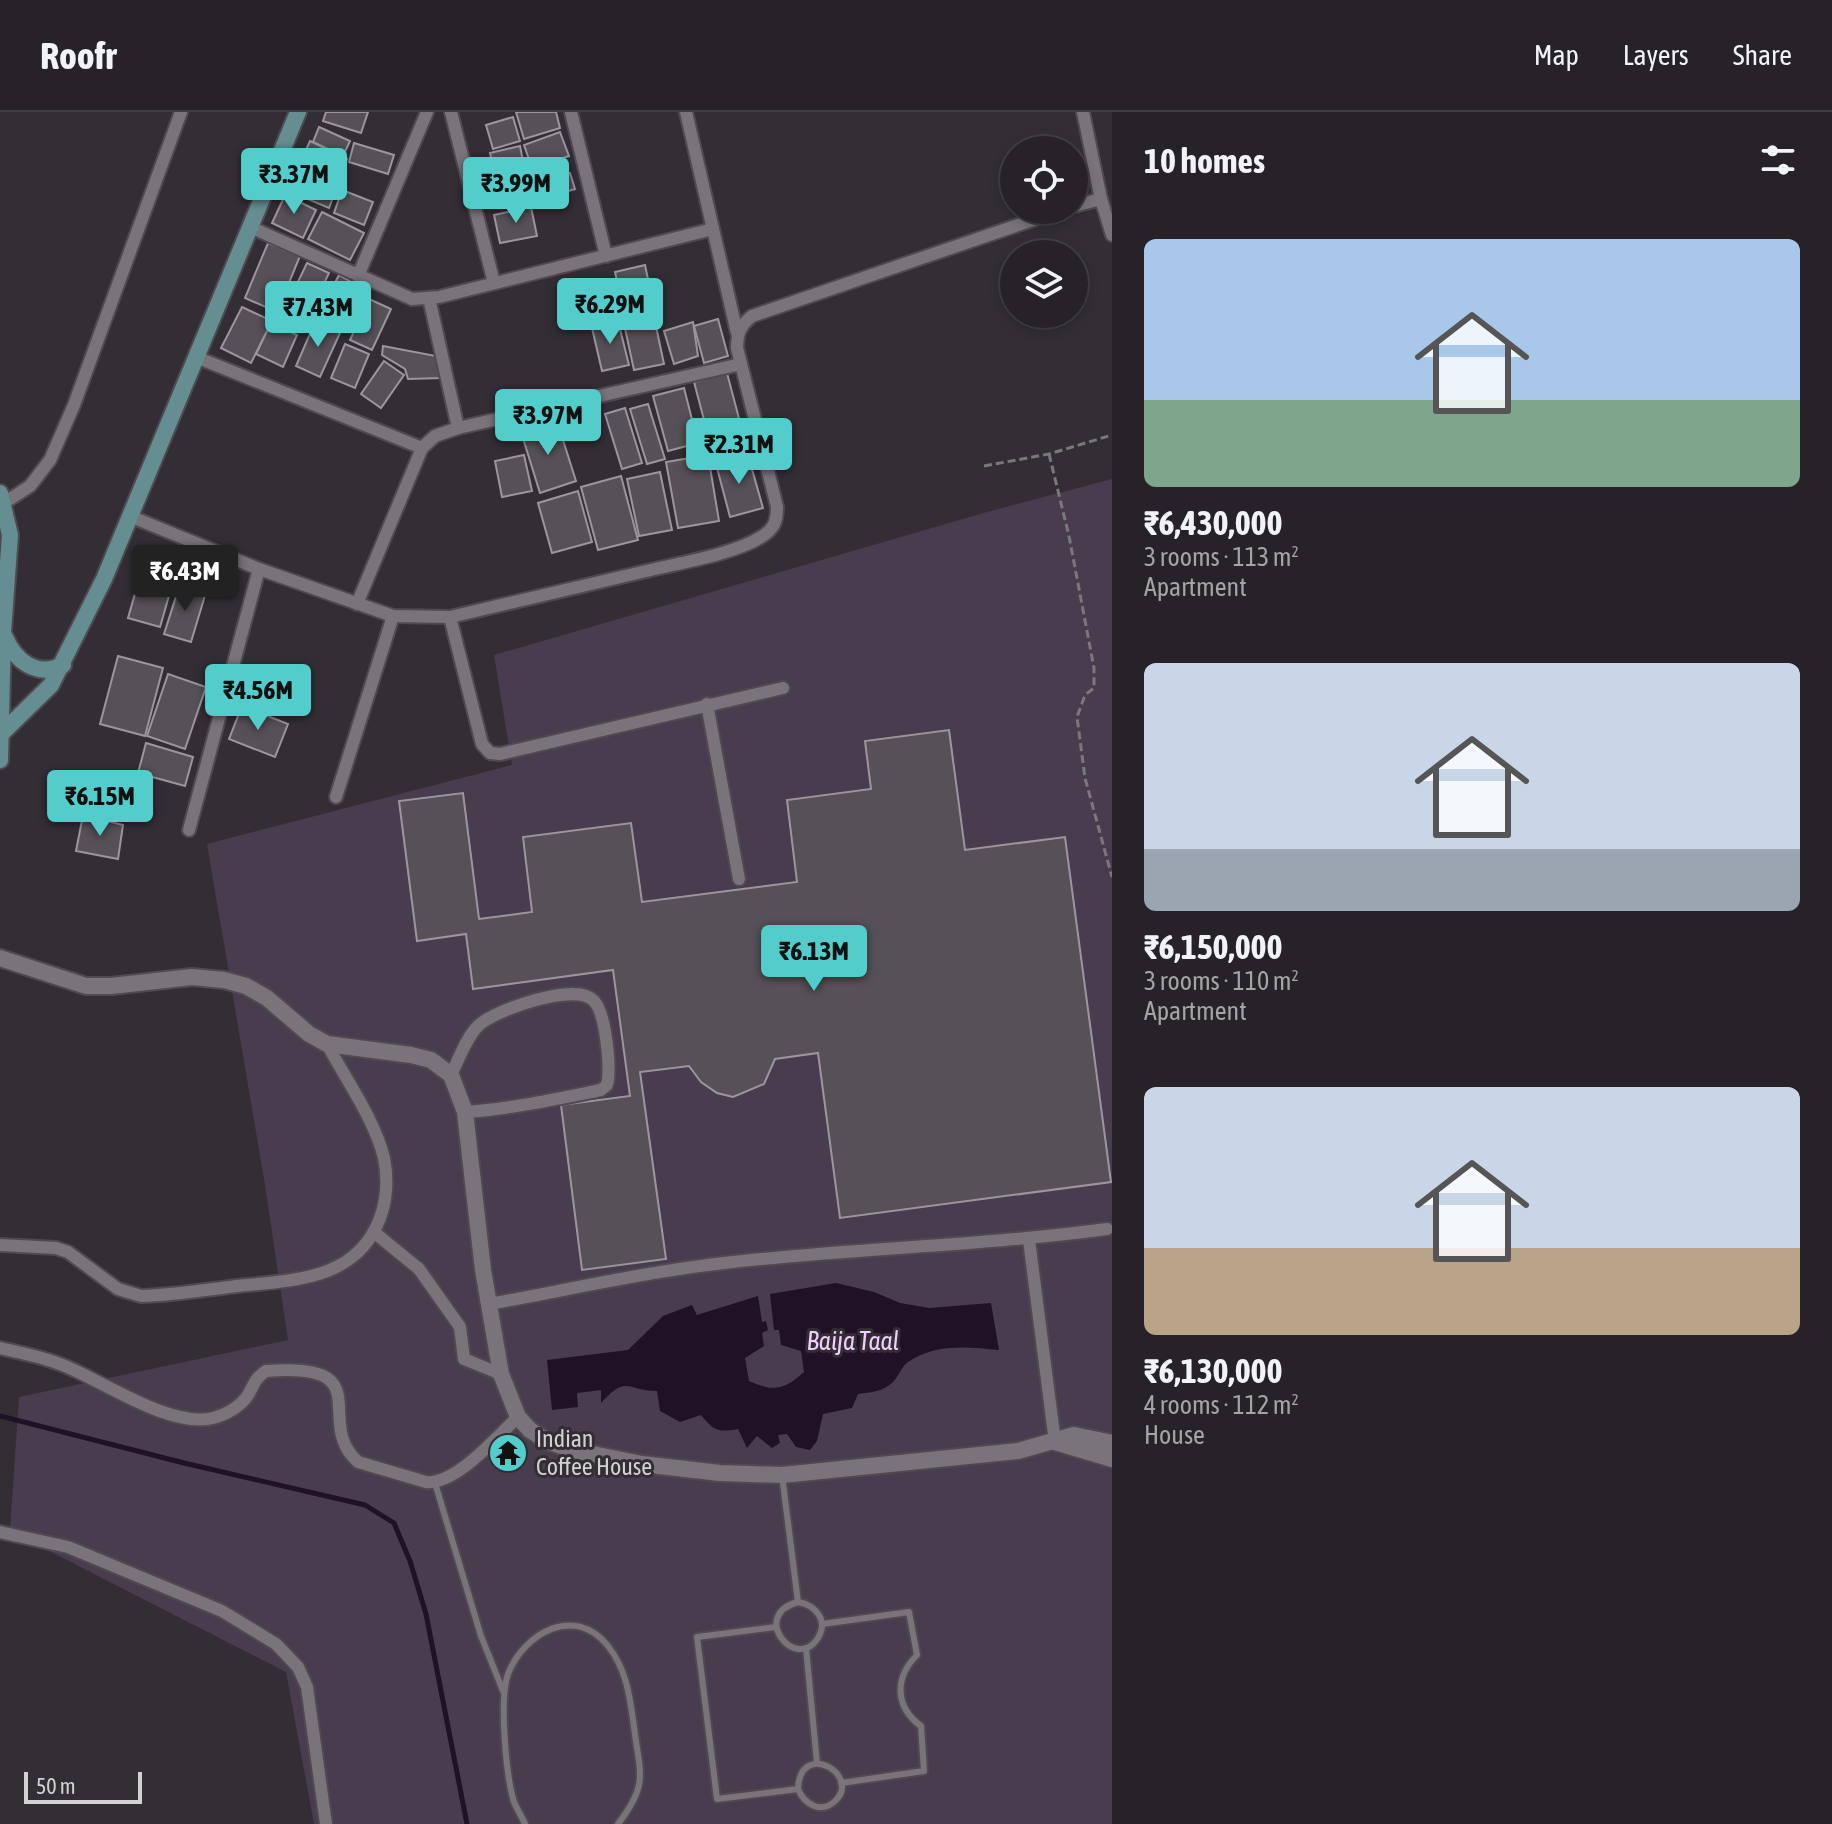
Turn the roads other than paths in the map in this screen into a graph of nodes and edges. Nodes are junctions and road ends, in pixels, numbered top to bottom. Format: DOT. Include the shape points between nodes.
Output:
graph roads {
  1 [pos="181,112"];
  2 [pos="298,112"];
  3 [pos="427,112"];
  4 [pos="451,112"];
  5 [pos="571,112"];
  6 [pos="686,112"];
  7 [pos="1083,112"];
  8 [pos="1101,199"];
  9 [pos="1088,202"];
  10 [pos="1021,224"];
  11 [pos="250,227"];
  12 [pos="713,229"];
  13 [pos="1112,235"];
  14 [pos="606,256"];
  15 [pos="358,276"];
  16 [pos="494,283"];
  17 [pos="429,298"];
  18 [pos="737,333"];
  19 [pos="196,357"];
  20 [pos="741,364"];
  21 [pos="458,428"];
  22 [pos="422,448"];
  23 [pos="2,498"];
  24 [pos="132,517"];
  25 [pos="259,569"];
  26 [pos="357,604"];
  27 [pos="393,616"];
  28 [pos="450,617"];
  29 [pos="3,632"];
  30 [pos="63,665"];
  31 [pos="783,688"];
  32 [pos="707,704"];
  33 [pos="2,733"];
  34 [pos="0,760"];
  35 [pos="336,797"];
  36 [pos="189,830"];
  37 [pos="739,879"];
  38 [pos="0,958"];
  39 [pos="327,1044"];
  40 [pos="451,1075"];
  41 [pos="465,1112"];
  42 [pos="1107,1229"];
  43 [pos="375,1233"];
  44 [pos="1029,1240"];
  45 [pos="0,1245"];
  46 [pos="489,1304"];
  47 [pos="0,1348"];
  48 [pos="501,1374"];
  49 [pos="518,1417"];
  50 [pos="1055,1442"];
  51 [pos="1112,1443"];
  52 [pos="1112,1459"];
  53 [pos="782,1475"];
  54 [pos="430,1483"];
  55 [pos="0,1532"];
  56 [pos="798,1602"];
  57 [pos="822,1624"];
  58 [pos="776,1627"];
  59 [pos="806,1648"];
  60 [pos="503,1691"];
  61 [pos="817,1763"];
  62 [pos="841,1783"];
  63 [pos="798,1789"];
  64 [pos="326,1824"];
  65 [pos="525,1824"];
  66 [pos="618,1824"];
  1 -- 23 [label="street" via="50,460 30,486"];
  2 -- 11 [label="main road"];
  3 -- 15 [label="street"];
  4 -- 16 [label="street"];
  5 -- 14 [label="street"];
  6 -- 12 [label="street"];
  7 -- 8 [label="street"];
  8 -- 9 [label="street"];
  8 -- 13 [label="street"];
  10 -- 18 [label="street" via="752,316"];
  11 -- 15 [label="street"];
  11 -- 19 [label="main road"];
  12 -- 14 [label="street"];
  12 -- 18 [label="street"];
  14 -- 16 [label="street"];
  15 -- 17 [label="street" via="412,299"];
  16 -- 17 [label="street"];
  17 -- 21 [label="street"];
  18 -- 20 [label="street"];
  19 -- 22 [label="street"];
  19 -- 24 [label="main road"];
  20 -- 21 [label="street"];
  20 -- 28 [label="street" via="777,507 774,528 759,539 696,559"];
  21 -- 22 [label="street" via="435,436"];
  22 -- 26 [label="street"];
  23 -- 29 [label="main road" via="10,535"];
  24 -- 25 [label="street"];
  24 -- 30 [label="main road"];
  25 -- 26 [label="street"];
  25 -- 36 [label="street"];
  26 -- 27 [label="street"];
  27 -- 28 [label="street"];
  27 -- 35 [label="street"];
  28 -- 32 [label="street" via="482,744 490,753"];
  29 -- 30 [label="main road" via="21,662 39,670"];
  29 -- 33 [label="main road"];
  30 -- 33 [label="main road" via="51,685"];
  31 -- 32 [label="street"];
  32 -- 37 [label="street"];
  33 -- 34 [label="main road"];
  38 -- 39 [label="street" via="86,986 192,977 224,980 267,998"];
  39 -- 40 [label="street" via="431,1060"];
  39 -- 43 [label="street" via="384,1158 384,1208"];
  40 -- 41 [label="street"];
  40 -- 41 [label="street" via="475,1028 516,1004 583,994 600,1015 610,1072 601,1090"];
  41 -- 46 [label="street"];
  42 -- 44 [label="street"];
  43 -- 45 [label="street" via="362,1251 325,1272 141,1296 118,1289 68,1252"];
  43 -- 48 [label="street" via="419,1269 460,1327 464,1359"];
  44 -- 46 [label="street" via="720,1263"];
  44 -- 50 [label="street"];
  46 -- 48 [label="street"];
  47 -- 54 [label="street" via="42,1357 140,1403 197,1420 236,1407 266,1371 322,1375 336,1386 341,1432 350,1455"];
  48 -- 49 [label="street"];
  49 -- 53 [label="street" via="547,1441 573,1450 642,1464"];
  49 -- 54 [label="street" via="461,1469"];
  50 -- 51 [label="street" via="1074,1435"];
  50 -- 52 [label="street"];
  50 -- 53 [label="street" via="942,1461"];
  53 -- 56 [label="lane"];
  54 -- 60 [label="lane"];
  55 -- 64 [label="street" via="68,1547 222,1611 276,1644 298,1667 307,1687"];
  56 -- 57 [label="lane" via="818,1613"];
  56 -- 58 [label="lane" via="779,1614"];
  57 -- 59 [label="lane" via="820,1635"];
  57 -- 62 [label="lane" via="909,1612 917,1655 902,1674 899,1691 907,1713 921,1726 924,1771"];
  58 -- 59 [label="lane" via="780,1639 793,1648"];
  58 -- 63 [label="lane" via="697,1637 717,1799"];
  59 -- 61 [label="lane"];
  60 -- 65 [label="lane" via="514,1801"];
  60 -- 66 [label="lane" via="530,1639 549,1628 579,1627 608,1645 629,1685 641,1785"];
  61 -- 62 [label="lane" via="837,1772"];
  61 -- 63 [label="lane" via="804,1769"];
  62 -- 63 [label="lane" via="839,1795 825,1807 813,1807"];
}
